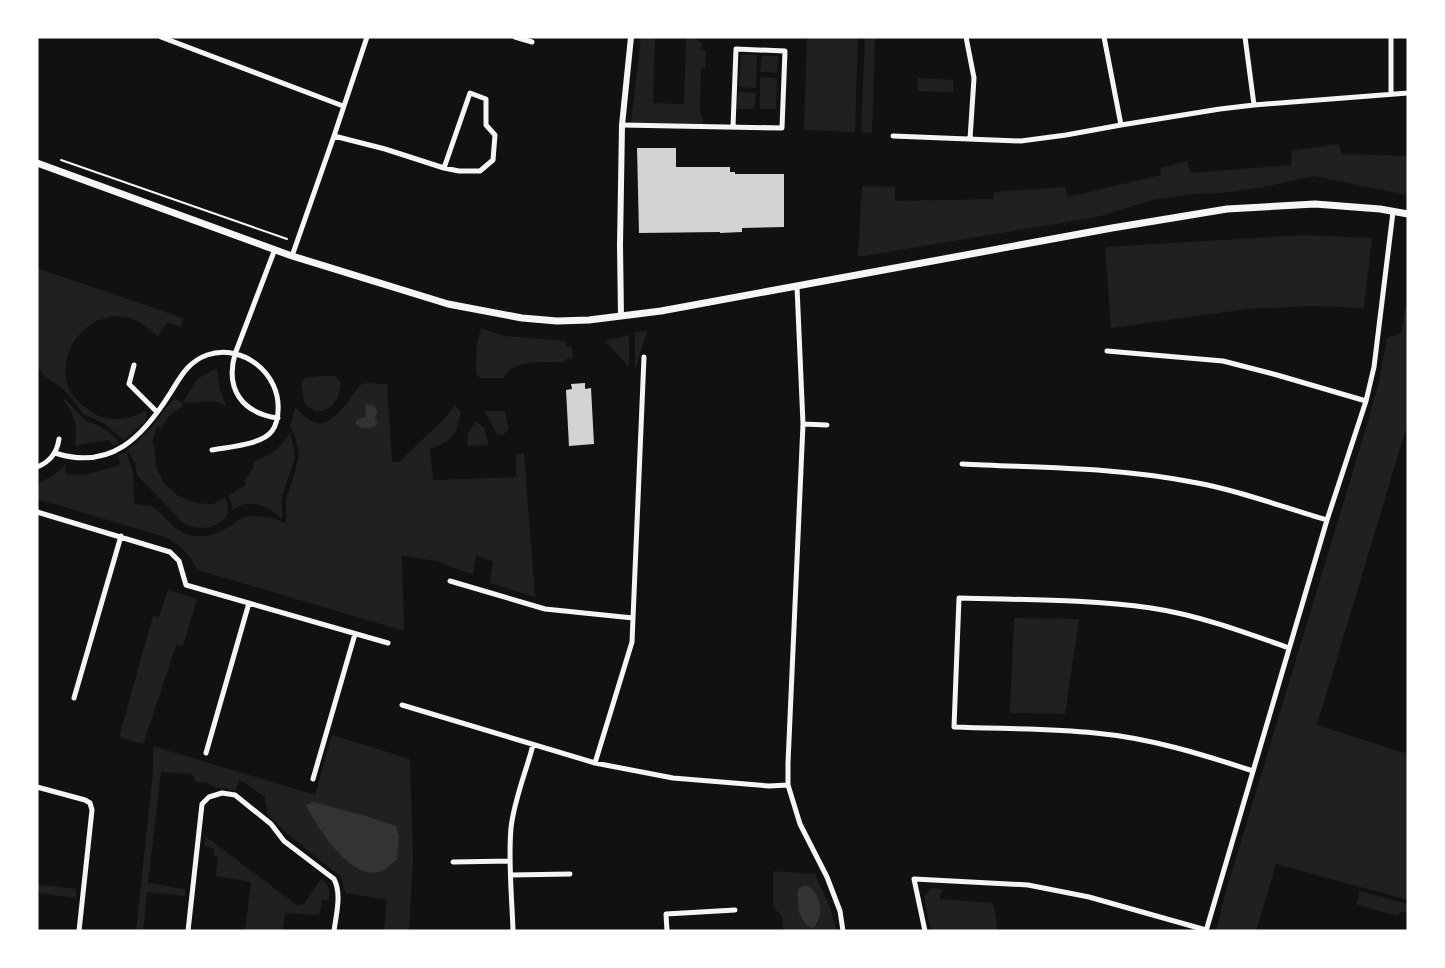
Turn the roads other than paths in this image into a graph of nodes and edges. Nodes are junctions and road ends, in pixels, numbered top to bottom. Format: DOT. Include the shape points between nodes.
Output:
graph roads {
  1 [pos="162,37"];
  2 [pos="367,37"];
  3 [pos="515,37"];
  4 [pos="631,37"];
  5 [pos="966,37"];
  6 [pos="1104,37"];
  7 [pos="1245,37"];
  8 [pos="1391,37"];
  9 [pos="532,42"];
  10 [pos="1391,93"];
  11 [pos="1408,93"];
  12 [pos="1254,104"];
  13 [pos="343,106"];
  14 [pos="622,125"];
  15 [pos="1121,125"];
  16 [pos="733,127"];
  17 [pos="893,135"];
  18 [pos="334,136"];
  19 [pos="970,139"];
  20 [pos="37,163"];
  21 [pos="444,168"];
  22 [pos="1393,212"];
  23 [pos="1408,214"];
  24 [pos="275,249"];
  25 [pos="292,256"];
  26 [pos="797,287"];
  27 [pos="621,316"];
  28 [pos="1107,351"];
  29 [pos="235,354"];
  30 [pos="644,357"];
  31 [pos="134,365"];
  32 [pos="1366,401"];
  33 [pos="157,412"];
  34 [pos="278,418"];
  35 [pos="803,424"];
  36 [pos="827,425"];
  37 [pos="59,439"];
  38 [pos="212,450"];
  39 [pos="55,453"];
  40 [pos="962,464"];
  41 [pos="37,467"];
  42 [pos="37,512"];
  43 [pos="1326,520"];
  44 [pos="121,536"];
  45 [pos="450,581"];
  46 [pos="249,603"];
  47 [pos="633,618"];
  48 [pos="355,634"];
  49 [pos="388,643"];
  50 [pos="1289,648"];
  51 [pos="74,698"];
  52 [pos="402,705"];
  53 [pos="533,745"];
  54 [pos="206,753"];
  55 [pos="595,763"];
  56 [pos="1253,771"];
  57 [pos="313,779"];
  58 [pos="788,785"];
  59 [pos="37,787"];
  60 [pos="510,861"];
  61 [pos="453,862"];
  62 [pos="569,874"];
  63 [pos="511,875"];
  64 [pos="735,910"];
  65 [pos="79,931"];
  66 [pos="188,931"];
  67 [pos="334,931"];
  68 [pos="513,931"];
  69 [pos="667,931"];
  70 [pos="843,931"];
  71 [pos="925,931"];
  72 [pos="1206,931"];
  1 -- 13 [label="street"];
  2 -- 13 [label="street"];
  3 -- 9 [label="street"];
  4 -- 14 [label="street"];
  5 -- 19 [label="street" via="974,78"];
  6 -- 15 [label="street"];
  7 -- 12 [label="street"];
  8 -- 10 [label="street"];
  10 -- 11 [label="street"];
  10 -- 12 [label="street"];
  12 -- 15 [label="street"];
  13 -- 18 [label="street"];
  14 -- 16 [label="street"];
  14 -- 27 [label="street"];
  15 -- 19 [label="street" via="1021,141"];
  16 -- 16 [label="street" via="782,128 785,51 736,49"];
  17 -- 19 [label="street"];
  18 -- 21 [label="street"];
  18 -- 25 [label="street"];
  20 -- 24 [label="main road"];
  21 -- 21 [label="street" via="481,171 493,160 495,135 486,125 486,99 470,93"];
  22 -- 23 [label="main road"];
  22 -- 26 [label="main road" via="1315,204 1227,209"];
  22 -- 32 [label="street"];
  24 -- 25 [label="main road"];
  24 -- 29 [label="street"];
  25 -- 27 [label="main road" via="481,311 557,321"];
  26 -- 27 [label="main road"];
  26 -- 35 [label="street"];
  28 -- 32 [label="street" via="1223,361"];
  29 -- 33 [label="street" via="222,352 196,360"];
  29 -- 34 [label="street" via="267,373 277,394"];
  29 -- 34 [label="street" via="232,379 236,392 253,411"];
  30 -- 47 [label="street"];
  31 -- 33 [label="street" via="129,384"];
  32 -- 43 [label="street"];
  33 -- 39 [label="street" via="126,446 110,454 84,459"];
  34 -- 38 [label="street" via="265,437"];
  35 -- 36 [label="street"];
  35 -- 58 [label="street"];
  37 -- 39 [label="street"];
  39 -- 41 [label="street"];
  40 -- 43 [label="street" via="1135,473 1194,482"];
  42 -- 44 [label="street"];
  43 -- 50 [label="street"];
  44 -- 46 [label="street" via="170,552 179,561 186,585"];
  44 -- 51 [label="street"];
  45 -- 47 [label="street" via="545,609"];
  46 -- 48 [label="street"];
  46 -- 54 [label="street"];
  47 -- 55 [label="street" via="632,642"];
  48 -- 49 [label="street"];
  48 -- 57 [label="street"];
  50 -- 56 [label="street"];
  50 -- 56 [label="street" via="1213,622 1152,608 959,598 954,727 1155,742"];
  52 -- 53 [label="street"];
  53 -- 55 [label="street"];
  53 -- 60 [label="street" via="514,810"];
  55 -- 58 [label="street" via="673,778"];
  56 -- 72 [label="street"];
  58 -- 70 [label="street" via="800,824 828,877"];
  59 -- 65 [label="street" via="90,803"];
  60 -- 61 [label="street"];
  60 -- 63 [label="street"];
  62 -- 63 [label="street"];
  63 -- 68 [label="street"];
  64 -- 69 [label="street" via="666,914"];
  66 -- 67 [label="street" via="202,804 222,793 235,795 334,879 338,894"];
  71 -- 72 [label="street" via="914,879 1028,885 1089,897"];
}
